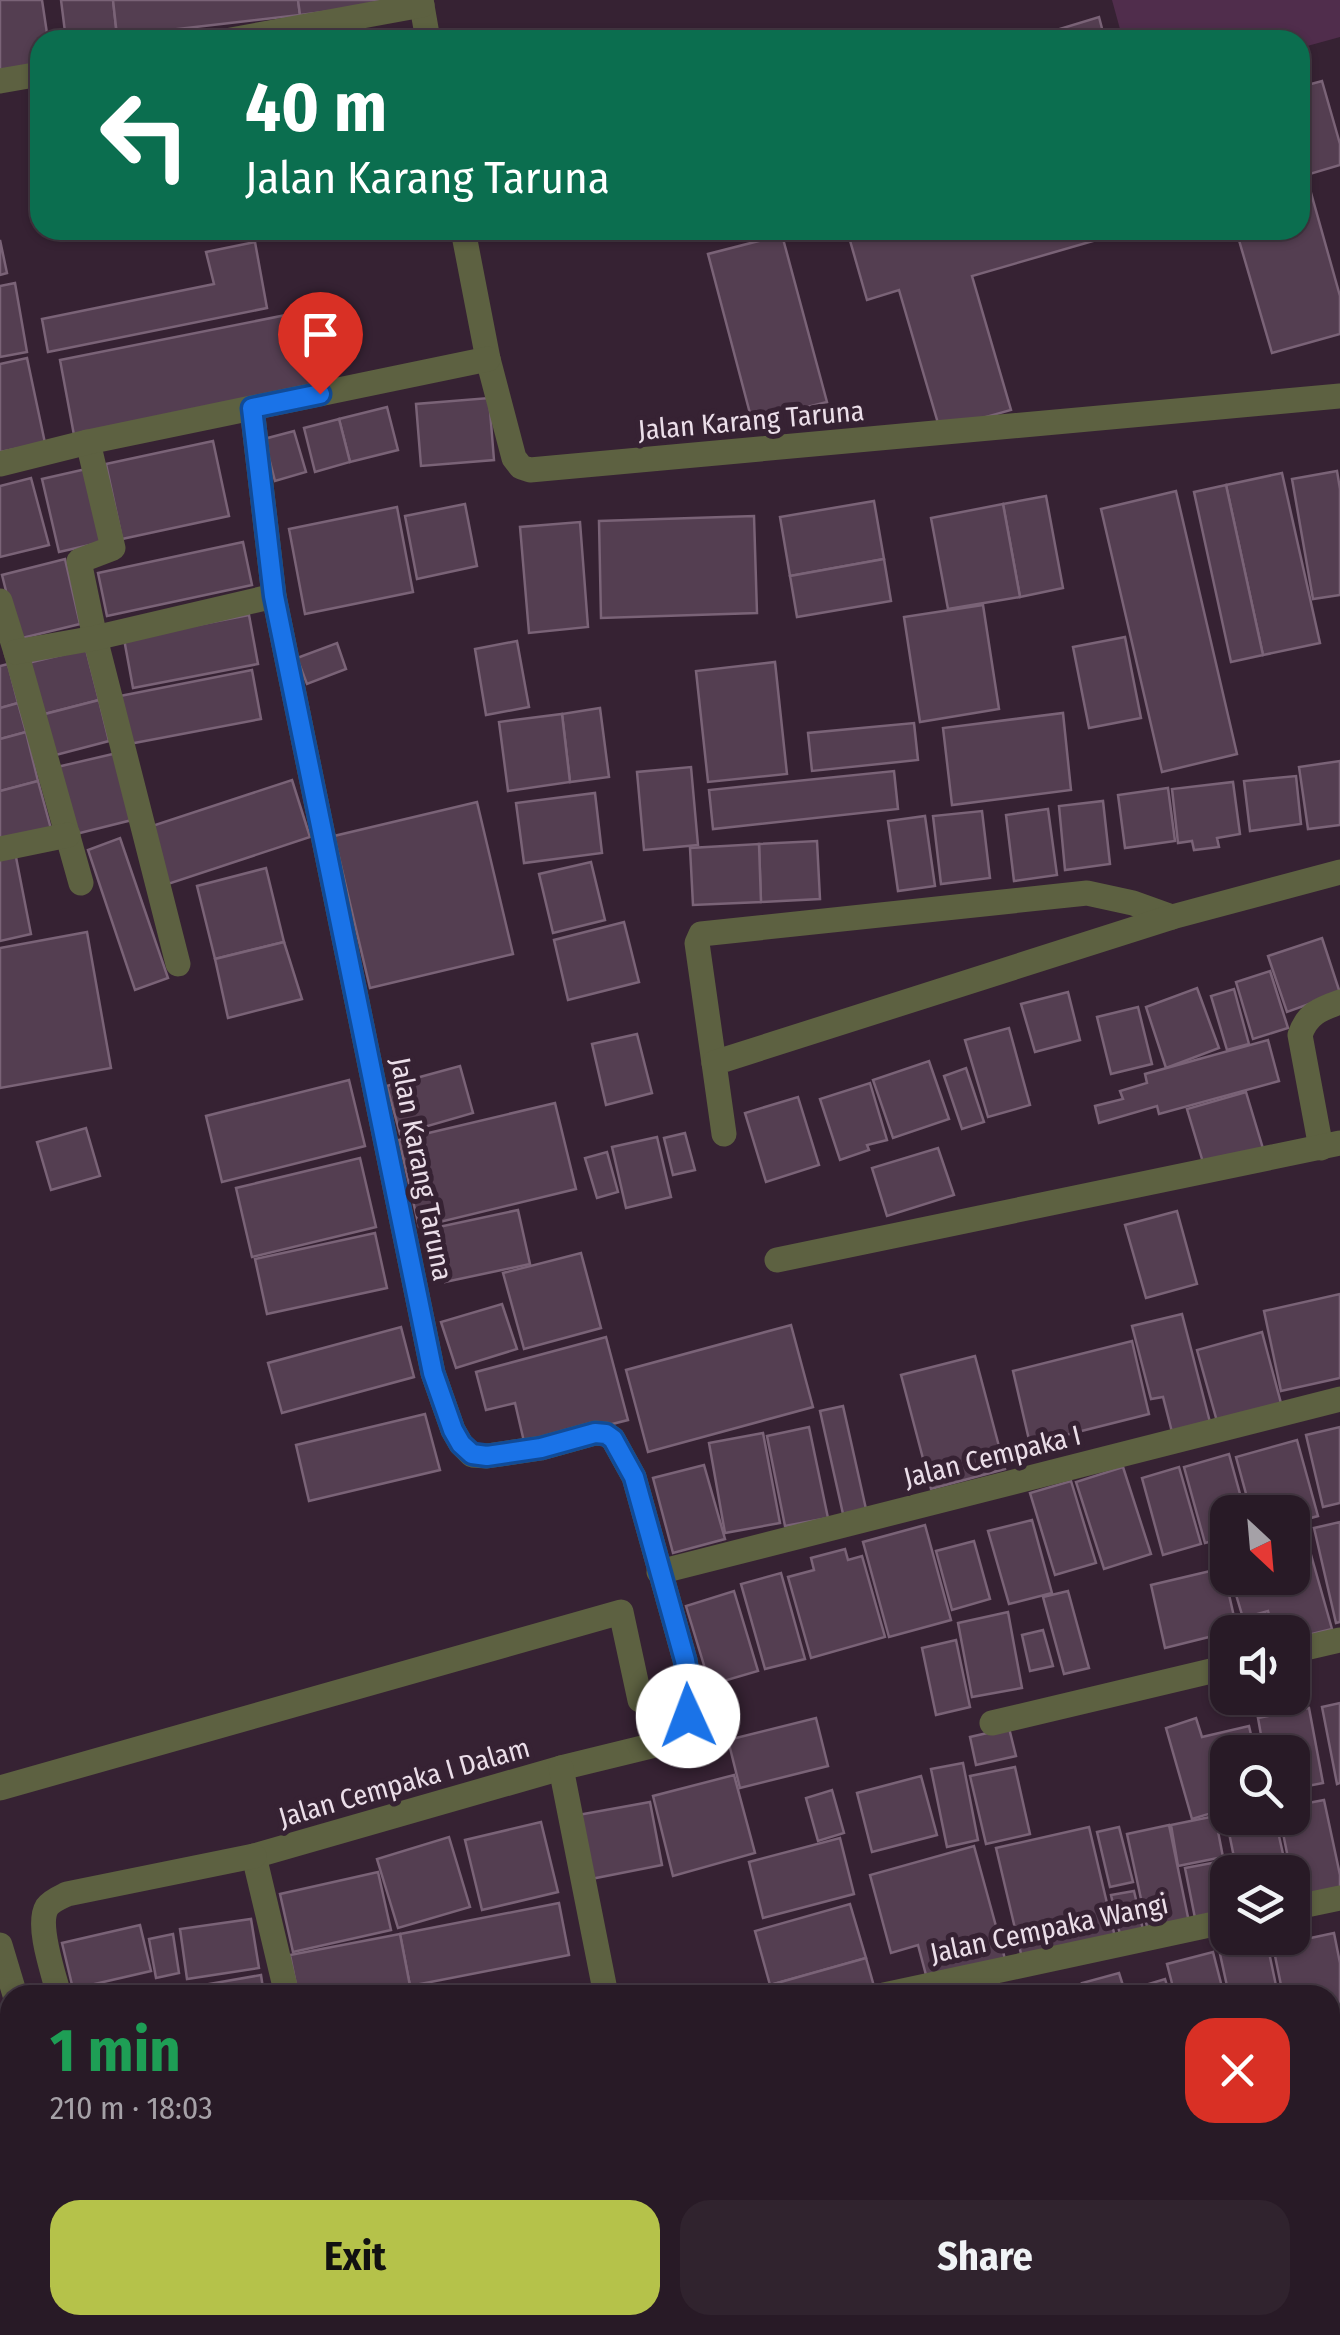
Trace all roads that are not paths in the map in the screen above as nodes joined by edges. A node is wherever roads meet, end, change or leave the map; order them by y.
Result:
1 (422, 3) edge
2 (283, 30) edge
3 (426, 30) edge
4 (30, 76) edge
5 (0, 81) edge
6 (466, 240) edge
7 (488, 359) junction
8 (1340, 396) edge
9 (252, 408) junction
10 (88, 442) junction
11 (0, 464) edge
12 (274, 596) junction
13 (0, 601) edge
14 (96, 638) junction
15 (16, 652) junction
16 (68, 835) junction
17 (0, 849) edge
18 (1340, 872) edge
19 (80, 883) dead end
20 (1172, 918) junction
21 (178, 964) dead end
22 (1340, 1002) edge
23 (714, 1063) junction
24 (724, 1134) dead end
25 (1330, 1145) edge
26 (776, 1260) dead end
27 (1340, 1399) edge
28 (659, 1572) junction
29 (1340, 1640) edge
30 (1310, 1647) edge
31 (1210, 1671) edge
32 (640, 1700) dead end
33 (992, 1723) dead end
34 (650, 1747) joint
35 (561, 1768) junction
36 (0, 1788) edge
37 (254, 1856) junction
38 (1340, 1898) edge
39 (1310, 1904) edge
40 (1210, 1925) edge
41 (2, 1960) edge
42 (11, 1985) edge
43 (56, 1985) edge
44 (286, 1985) edge
45 (604, 1985) edge
46 (930, 1985) edge

1 - 2 street
1 - 3 street
4 - 5 street
6 - 7 street, Jalan Karang Taruna
7 - 8 street, Jalan Karang Taruna
7 - 9 street
9 - 10 street
9 - 12 street, Jalan Karang Taruna
10 - 11 street
10 - 14 street
12 - 14 street
12 - 28 street, Jalan Karang Taruna
13 - 15 street
14 - 15 street
14 - 21 street
15 - 16 street
16 - 17 street
16 - 19 street
18 - 20 street
20 - 23 street
20 - 23 street
22 - 25 street
23 - 24 street
25 - 26 street
27 - 28 street, Jalan Cempaka I
28 - 34 street, Jalan Karang Taruna
29 - 30 street
31 - 33 street
32 - 36 street
34 - 35 street, Jalan Cempaka I Dalam
35 - 37 street, Jalan Cempaka I Dalam
35 - 45 street
37 - 43 street
37 - 44 street, Jalan Cempaka I Dalam
38 - 39 street
40 - 46 street, Jalan Cempaka Wangi
41 - 42 street

